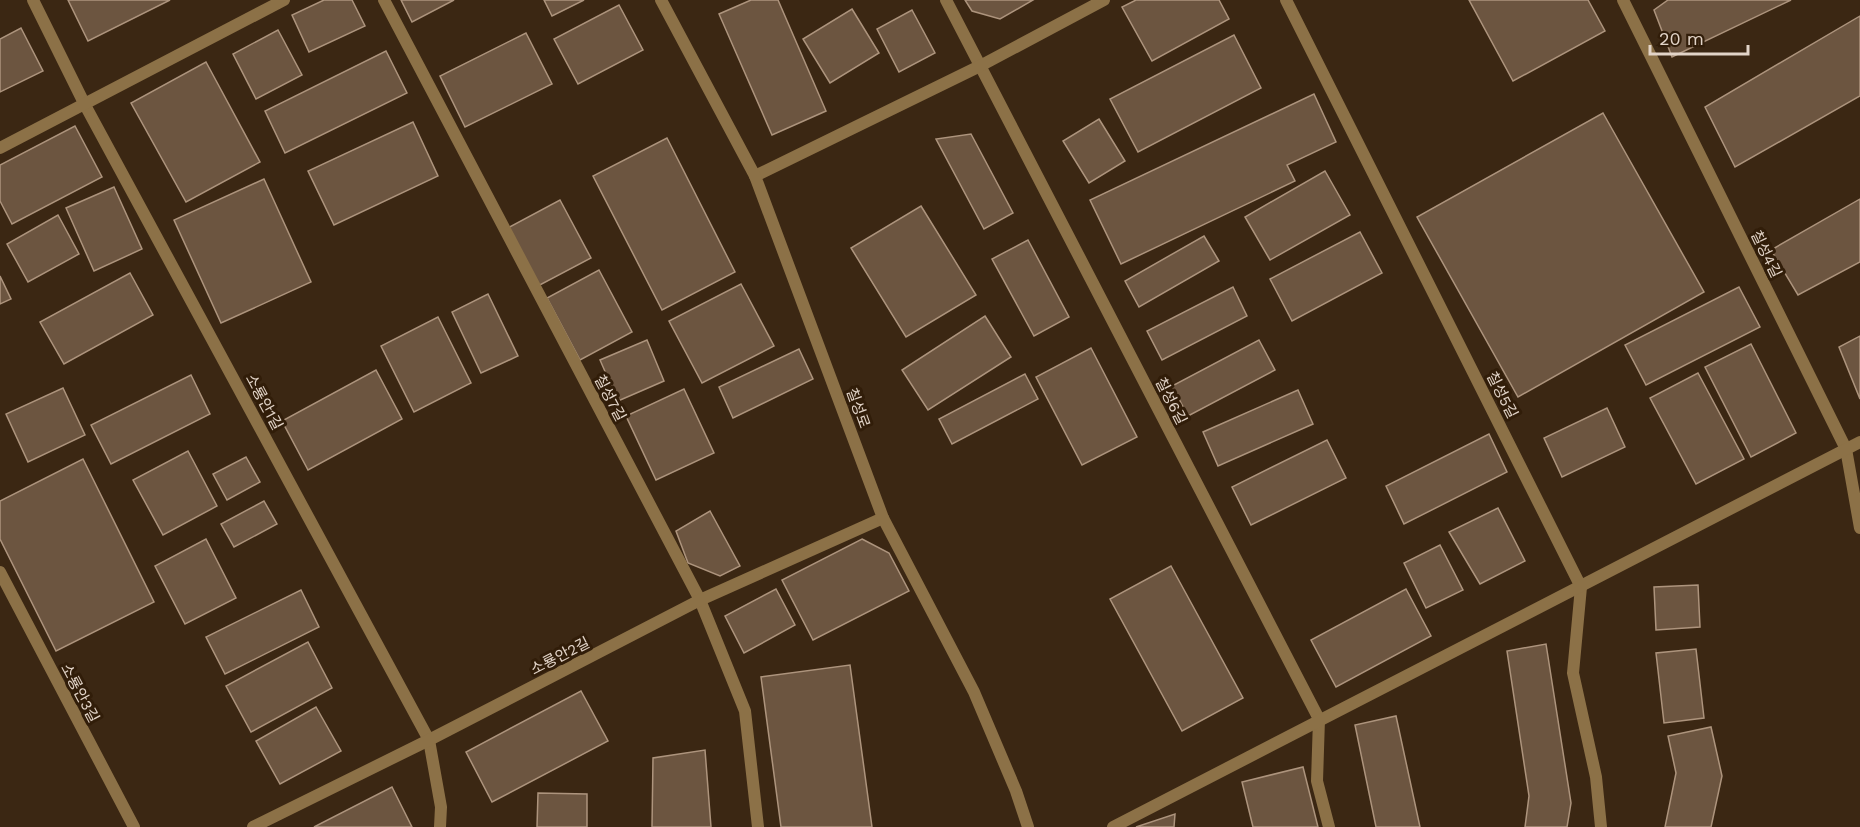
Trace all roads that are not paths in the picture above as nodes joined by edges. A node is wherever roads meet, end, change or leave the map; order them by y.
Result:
1 (33, 0) edge
2 (284, 0) edge
3 (384, 0) edge
4 (661, 0) edge
5 (946, 0) edge
6 (1104, 0) edge
7 (1286, 0) edge
8 (1623, 0) edge
9 (980, 66) junction
10 (85, 105) junction
11 (0, 148) edge
12 (756, 176) junction
13 (1860, 442) edge
14 (1846, 449) junction
15 (883, 518) junction
16 (1860, 528) edge
17 (0, 572) edge
18 (1581, 587) junction
19 (700, 600) junction
20 (1319, 719) junction
21 (429, 740) junction
22 (134, 827) edge
23 (253, 827) edge
24 (440, 827) edge
25 (758, 827) edge
26 (1028, 827) edge
27 (1113, 827) edge
28 (1329, 827) edge
29 (1601, 827) edge

1 - 10 street, 소룡안1길
2 - 10 street
3 - 19 street, 칠성7길
4 - 12 street, 칠성로
5 - 9 street, 칠성6길
6 - 9 street
7 - 18 street, 칠성5길
8 - 14 street, 칠성4길
9 - 12 street
9 - 20 street, 칠성6길
10 - 11 street
10 - 21 street, 소룡안1길
12 - 15 street, 칠성로
13 - 14 street
14 - 16 street, 칠성4길
14 - 18 street
15 - 19 street, 소룡안2길
15 - 26 street, 칠성로
17 - 22 street, 소룡안3길
18 - 20 street
18 - 29 street
19 - 21 street, 소룡안2길
19 - 25 street, 칠성7길
20 - 27 street
20 - 28 street, 칠성6길
21 - 23 street, 소룡안2길
21 - 24 street, 소룡안1길

